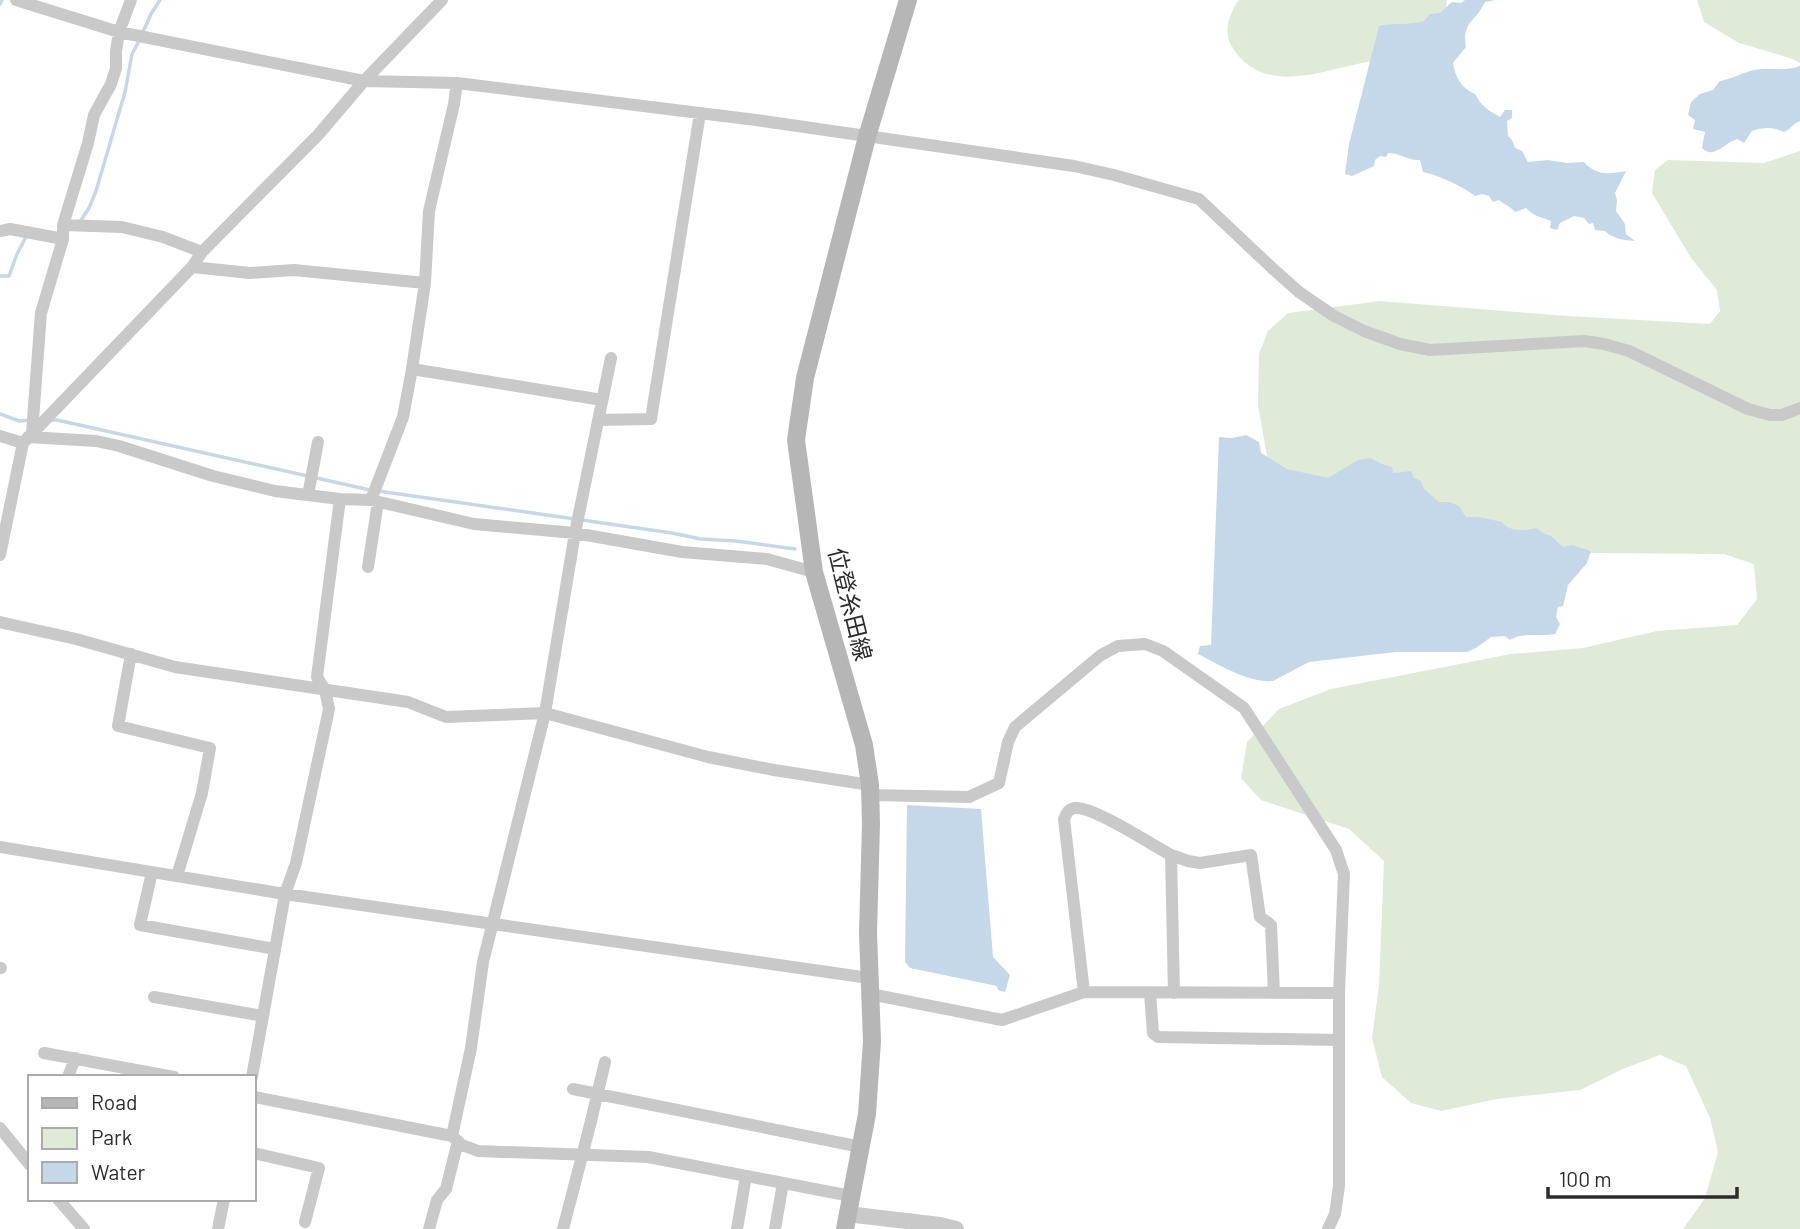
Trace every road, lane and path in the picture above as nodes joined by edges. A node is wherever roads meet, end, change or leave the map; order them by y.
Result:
1 (16, 0) edge
2 (131, 0) edge
3 (442, 0) edge
4 (908, 0) edge
5 (119, 32) junction
6 (365, 81) junction
7 (457, 83) junction
8 (700, 113) junction
9 (867, 137) junction
10 (63, 225) junction
11 (0, 231) edge
12 (63, 239) junction
13 (202, 252) junction
14 (192, 267) junction
15 (425, 283) junction
16 (611, 358) dead end
17 (412, 369) junction
18 (602, 400) junction
19 (1800, 408) edge
20 (598, 420) junction
21 (0, 436) edge
22 (28, 438) junction
23 (318, 442) dead end
24 (307, 495) junction
25 (340, 499) junction
26 (375, 501) junction
27 (575, 533) junction
28 (0, 555) edge
29 (368, 567) dead end
30 (814, 572) junction
31 (0, 622) edge
32 (131, 654) junction
33 (325, 690) junction
34 (545, 713) junction
35 (870, 790) junction
36 (0, 847) edge
37 (1171, 855) junction
38 (152, 872) junction
39 (177, 876) junction
40 (285, 894) junction
41 (492, 923) junction
42 (275, 949) junction
43 (869, 986) junction
44 (1084, 992) junction
45 (1150, 993) junction
46 (1174, 993) junction
47 (1274, 993) junction
48 (1339, 993) junction
49 (154, 998) dead end
50 (263, 1016) junction
51 (1339, 1040) junction
52 (44, 1053) dead end
53 (75, 1058) junction
54 (605, 1062) dead end
55 (69, 1075) edge
56 (164, 1075) edge
57 (253, 1075) edge
58 (572, 1089) dead end
59 (597, 1094) junction
60 (256, 1097) edge
61 (0, 1128) edge
62 (455, 1139) junction
63 (860, 1147) junction
64 (256, 1153) edge
65 (28, 1163) edge
66 (746, 1175) junction
67 (783, 1183) junction
68 (851, 1196) junction
69 (60, 1201) edge
70 (224, 1201) edge
71 (305, 1222) dead end
72 (846, 1222) edge
73 (84, 1229) edge
74 (218, 1229) edge
75 (429, 1229) edge
76 (563, 1229) edge
77 (737, 1229) edge
78 (775, 1229) edge
79 (956, 1229) edge
80 (1328, 1229) edge

1 - 5 street
2 - 5 street
3 - 6 street
4 - 9 main road, 位登糸田線
5 - 6 street
5 - 10 street
6 - 7 street
6 - 13 street
7 - 8 street
7 - 15 street
8 - 9 street
8 - 20 street
9 - 19 street
9 - 30 main road, 位登糸田線
10 - 12 street
10 - 13 street
11 - 12 street
12 - 22 street
13 - 14 street
14 - 15 street
14 - 22 street
15 - 17 street
16 - 18 street
17 - 18 street
17 - 26 street
18 - 20 street
20 - 27 street
21 - 22 street
22 - 24 street
22 - 28 street
23 - 24 street
24 - 25 street
25 - 26 street
25 - 33 street
26 - 27 street
26 - 29 street
27 - 30 street
27 - 34 street
30 - 35 main road, 位登糸田線
31 - 32 street
32 - 33 street
32 - 39 street
33 - 34 street
33 - 40 street
34 - 35 street
34 - 41 street
35 - 43 main road, 位登糸田線
35 - 48 street
36 - 38 street
37 - 44 street
37 - 46 street
37 - 47 street
38 - 39 street
38 - 42 street
39 - 40 street
40 - 41 street
40 - 42 street
41 - 43 street
41 - 62 street
42 - 50 street
43 - 44 street
43 - 63 main road, 位登糸田線
44 - 45 street
45 - 46 street
45 - 51 street
46 - 47 street
47 - 48 street
48 - 51 street
49 - 50 street
50 - 57 street
51 - 80 street
52 - 53 street
53 - 55 street
53 - 56 street
54 - 59 street
58 - 59 street
59 - 63 street
59 - 76 street, bridge
60 - 62 street
61 - 65 street
62 - 66 street
62 - 75 street
63 - 68 main road, 位登糸田線
64 - 71 street
66 - 67 street
66 - 77 street
67 - 68 street
67 - 78 street
68 - 72 main road, 位登糸田線
69 - 73 street
70 - 74 street
72 - 79 street

